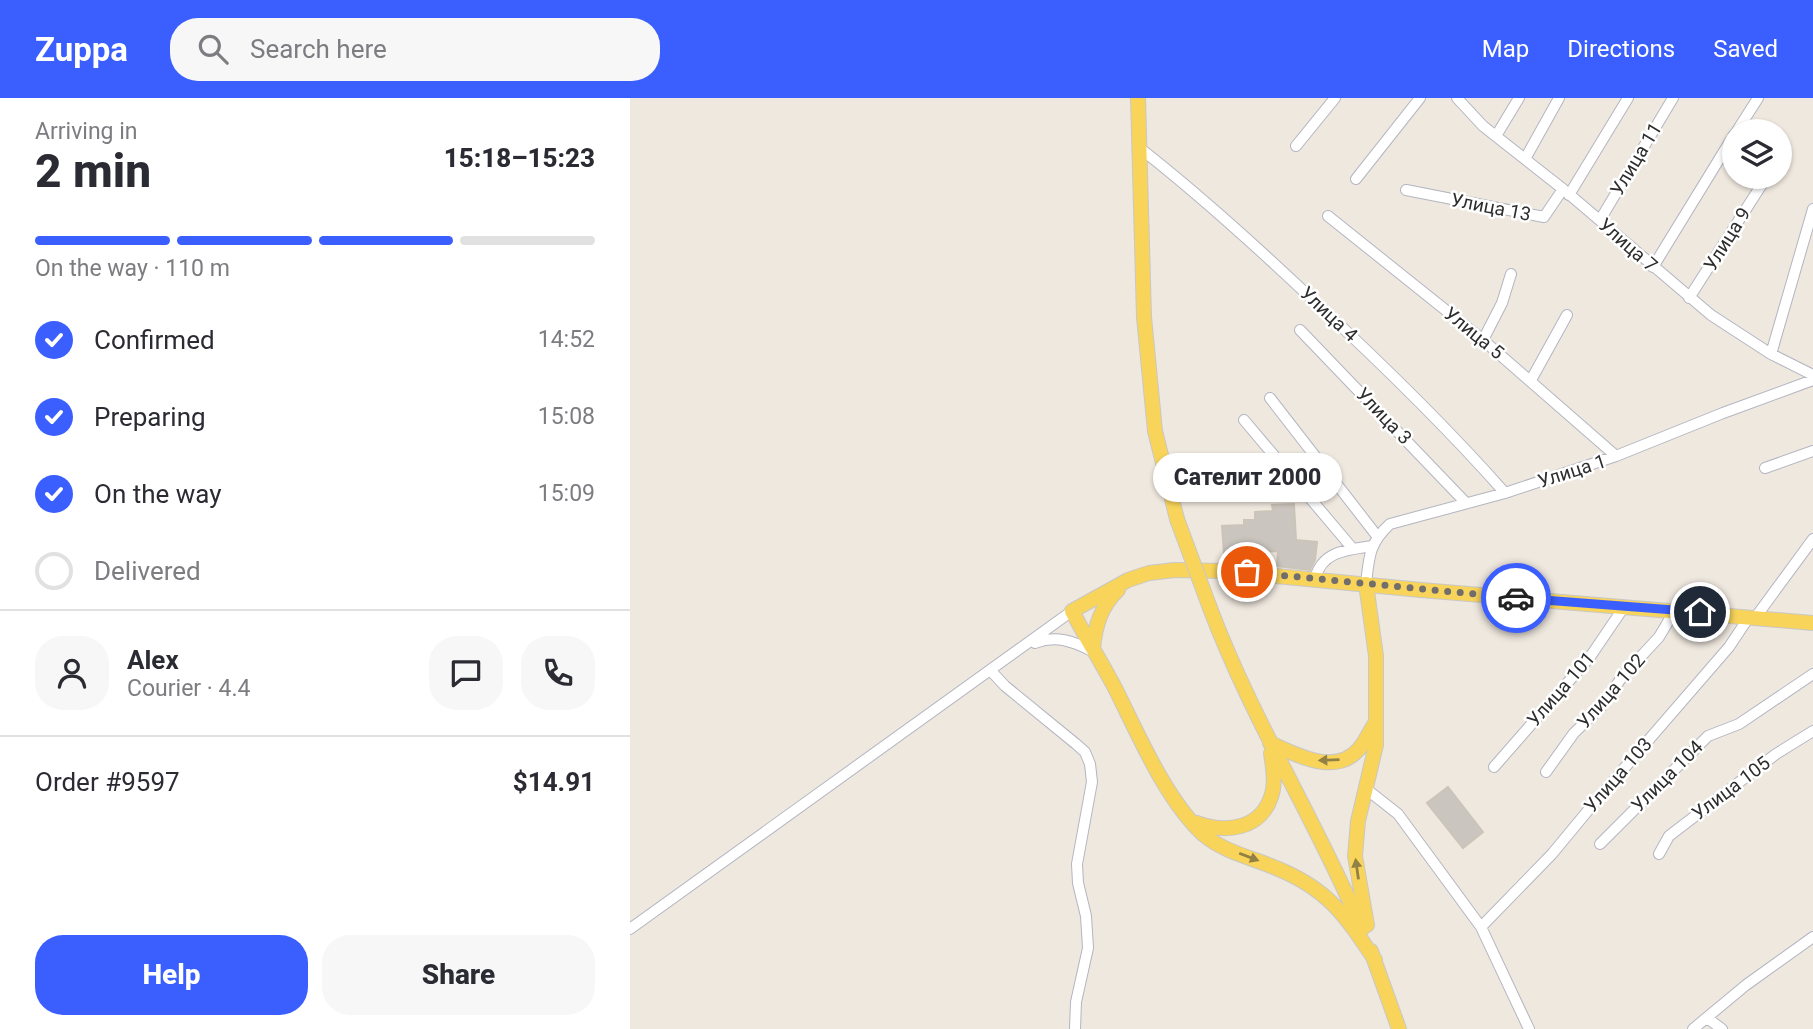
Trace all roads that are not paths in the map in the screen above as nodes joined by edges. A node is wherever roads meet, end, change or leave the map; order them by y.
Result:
1 (1138, 98) edge
2 (1145, 98) edge
3 (1335, 98) edge
4 (1420, 98) edge
5 (1457, 98) edge
6 (1519, 98) edge
7 (1559, 98) edge
8 (1628, 98) edge
9 (1673, 98) edge
10 (1758, 98) edge
11 (1744, 119) edge
12 (1496, 136) junction
13 (1296, 146) dead end
14 (1141, 149) junction
15 (1722, 154) edge
16 (1525, 159) junction
17 (1356, 179) dead end
18 (1759, 189) edge
19 (1406, 190) dead end
20 (1566, 192) junction
21 (1813, 209) edge
22 (1328, 216) dead end
23 (1600, 220) junction
24 (1653, 267) junction
25 (1511, 274) dead end
26 (1689, 298) junction
27 (1567, 315) dead end
28 (1300, 330) dead end
29 (1483, 340) junction
30 (1771, 354) junction
31 (1813, 375) edge
32 (1531, 380) junction
33 (1813, 380) edge
34 (1270, 398) dead end
35 (1244, 420) dead end
36 (1813, 451) edge
37 (1616, 456) junction
38 (1765, 468) dead end
39 (1505, 493) junction
40 (1466, 503) junction
41 (1377, 536) junction
42 (1813, 539) edge
43 (1371, 546) junction
44 (1353, 549) junction
45 (1315, 578) junction
46 (1128, 580) junction
47 (1366, 584) junction
48 (1623, 607) junction
49 (1675, 610) junction
50 (1072, 611) junction
51 (1752, 617) junction
52 (1813, 623) edge
53 (1023, 648) junction
54 (1093, 651) junction
55 (991, 671) junction
56 (1813, 674) edge
57 (1374, 725) junction
58 (1813, 731) edge
59 (1270, 743) junction
60 (1493, 767) dead end
61 (1546, 772) dead end
62 (1365, 788) junction
63 (1192, 821) junction
64 (1600, 844) dead end
65 (1659, 854) dead end
66 (1481, 927) junction
67 (630, 929) edge
68 (1813, 937) edge
69 (1375, 960) junction
70 (1707, 1018) junction
71 (1075, 1029) edge
72 (1399, 1029) edge
73 (1529, 1029) edge
74 (1693, 1029) edge
75 (1723, 1029) edge

1 - 14 main road
2 - 14 main road
3 - 13 street
4 - 17 street
5 - 12 street, Улица 7
6 - 12 street
7 - 16 street
8 - 20 street
9 - 23 street, Улица 11
10 - 11 street
12 - 16 street, Улица 7
14 - 39 street, Улица 4
14 - 59 main road, bridge
15 - 24 street
16 - 20 street, Улица 7
18 - 26 street, Улица 9
19 - 20 street, Улица 13
20 - 23 street, Улица 7
21 - 30 street
22 - 29 street, Улица 5
23 - 24 street, Улица 7
24 - 26 street, Улица 7
25 - 29 street
26 - 30 street, Улица 7
27 - 32 street
28 - 40 street, Улица 3
29 - 32 street, Улица 5
30 - 31 street, Улица 7
32 - 37 street, Улица 5
33 - 37 street, Улица 1
34 - 41 street
35 - 44 street
36 - 38 street
37 - 39 street, Улица 1
39 - 40 street, Улица 1
40 - 41 street, Улица 1
41 - 43 street, Улица 1
42 - 51 street, Улица 103
43 - 44 street
43 - 47 street, Улица 1
44 - 45 street
45 - 46 main road
45 - 47 main road
46 - 50 main road
46 - 54 main road
47 - 48 main road
47 - 57 main road
48 - 49 main road
48 - 60 street, Улица 101
49 - 51 main road
49 - 61 street, Улица 102
50 - 53 street
50 - 54 main road
51 - 52 main road
51 - 66 street, Улица 103
53 - 54 street
53 - 55 street
54 - 63 main road
55 - 67 street
55 - 71 street
56 - 64 street, Улица 104
57 -> 59 main road
57 - 62 main road
58 - 65 street, Улица 105
59 - 63 main road
59 - 69 main road
62 - 66 street
69 -> 62 main road
63 -> 69 main road
66 - 73 street
68 - 70 street
69 - 72 main road
70 - 74 street
70 - 75 street

